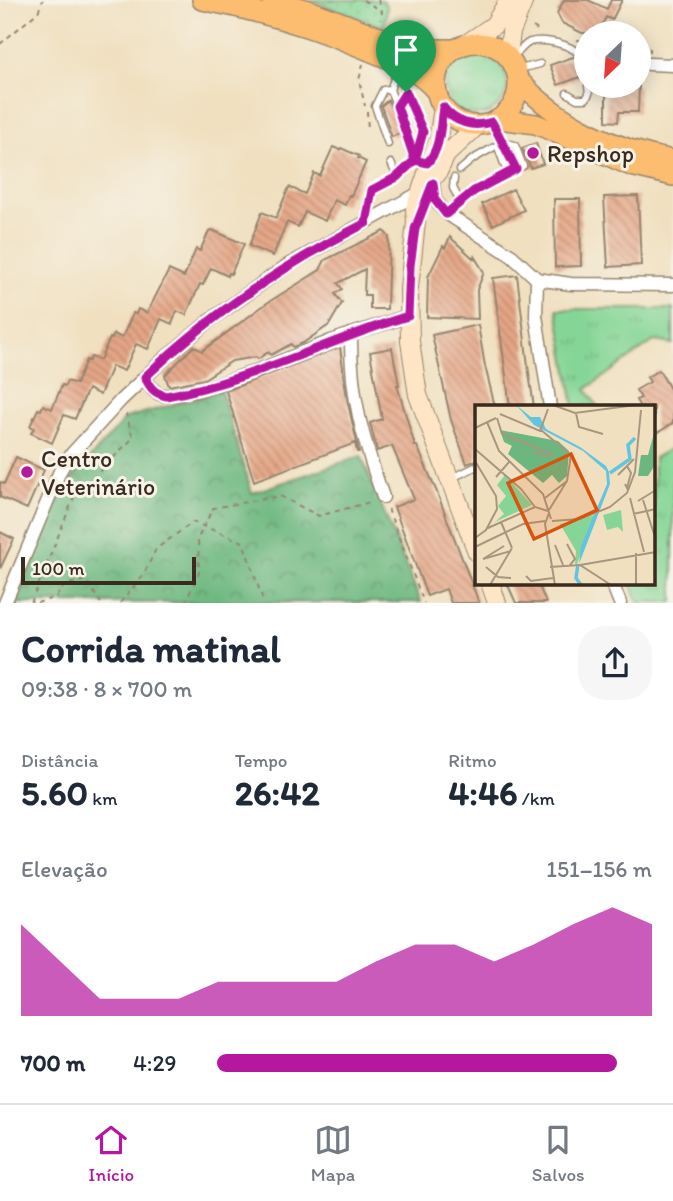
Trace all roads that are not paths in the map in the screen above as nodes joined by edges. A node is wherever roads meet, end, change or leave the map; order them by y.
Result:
1 (202, 0) edge
2 (272, 0) edge
3 (509, 0) edge
4 (524, 0) edge
5 (460, 46) junction
6 (574, 50) edge
7 (540, 64) dead end
8 (651, 64) edge
9 (673, 65) edge
10 (514, 66) junction
11 (426, 88) junction
12 (391, 92) junction
13 (406, 92) junction
14 (568, 93) dead end
15 (574, 96) edge
16 (410, 102) junction
17 (397, 106) junction
18 (415, 112) junction
19 (401, 116) junction
20 (490, 122) junction
21 (405, 126) junction
22 (503, 142) junction
23 (388, 144) dead end
24 (424, 158) junction
25 (673, 160) edge
26 (391, 163) dead end
27 (460, 170) dead end
28 (508, 172) junction
29 (673, 176) edge
30 (397, 177) junction
31 (454, 178) dead end
32 (427, 188) junction
33 (460, 201) junction
34 (446, 214) junction
35 (366, 223) junction
36 (537, 279) junction
37 (673, 285) edge
38 (408, 316) junction
39 (351, 334) junction
40 (145, 377) junction
41 (550, 405) edge
42 (475, 467) edge
43 (448, 480) junction
44 (383, 497) road end
45 (475, 547) edge
46 (491, 585) edge
47 (613, 585) edge
48 (5, 603) edge
49 (497, 603) edge
50 (620, 603) edge

1 - 11 main road
2 - 5 main road
3 - 5 main road
4 - 10 main road
5 - 10 main road
5 - 11 main road
6 - 10 lane
7 - 10 lane
8 - 9 street
10 - 20 main road
10 - 25 main road
11 - 12 lane
11 - 13 lane
11 - 20 main road
11 - 24 main road
12 - 17 lane
12 - 23 lane
13 - 16 lane
13 - 17 lane
14 - 15 lane
16 - 18 lane
16 - 19 lane
17 - 19 lane
18 - 21 lane
18 - 24 lane
19 - 21 lane
20 - 22 lane
20 - 29 main road
20 - 32 main road
21 - 24 lane
22 - 27 lane
22 - 28 lane
22 - 28 lane
24 - 30 lane
24 - 32 main road
26 - 30 lane
28 - 33 lane
30 - 35 lane
31 - 33 lane
32 - 34 street
32 - 35 street
32 - 38 main road
33 - 34 lane
34 - 36 street
35 - 40 street
36 - 37 street
36 - 41 street
38 - 39 street
38 - 43 main road
39 - 40 street
39 - 44 street
40 - 48 street
42 - 43 lane
43 - 45 main road
46 - 49 main road
47 - 50 street

